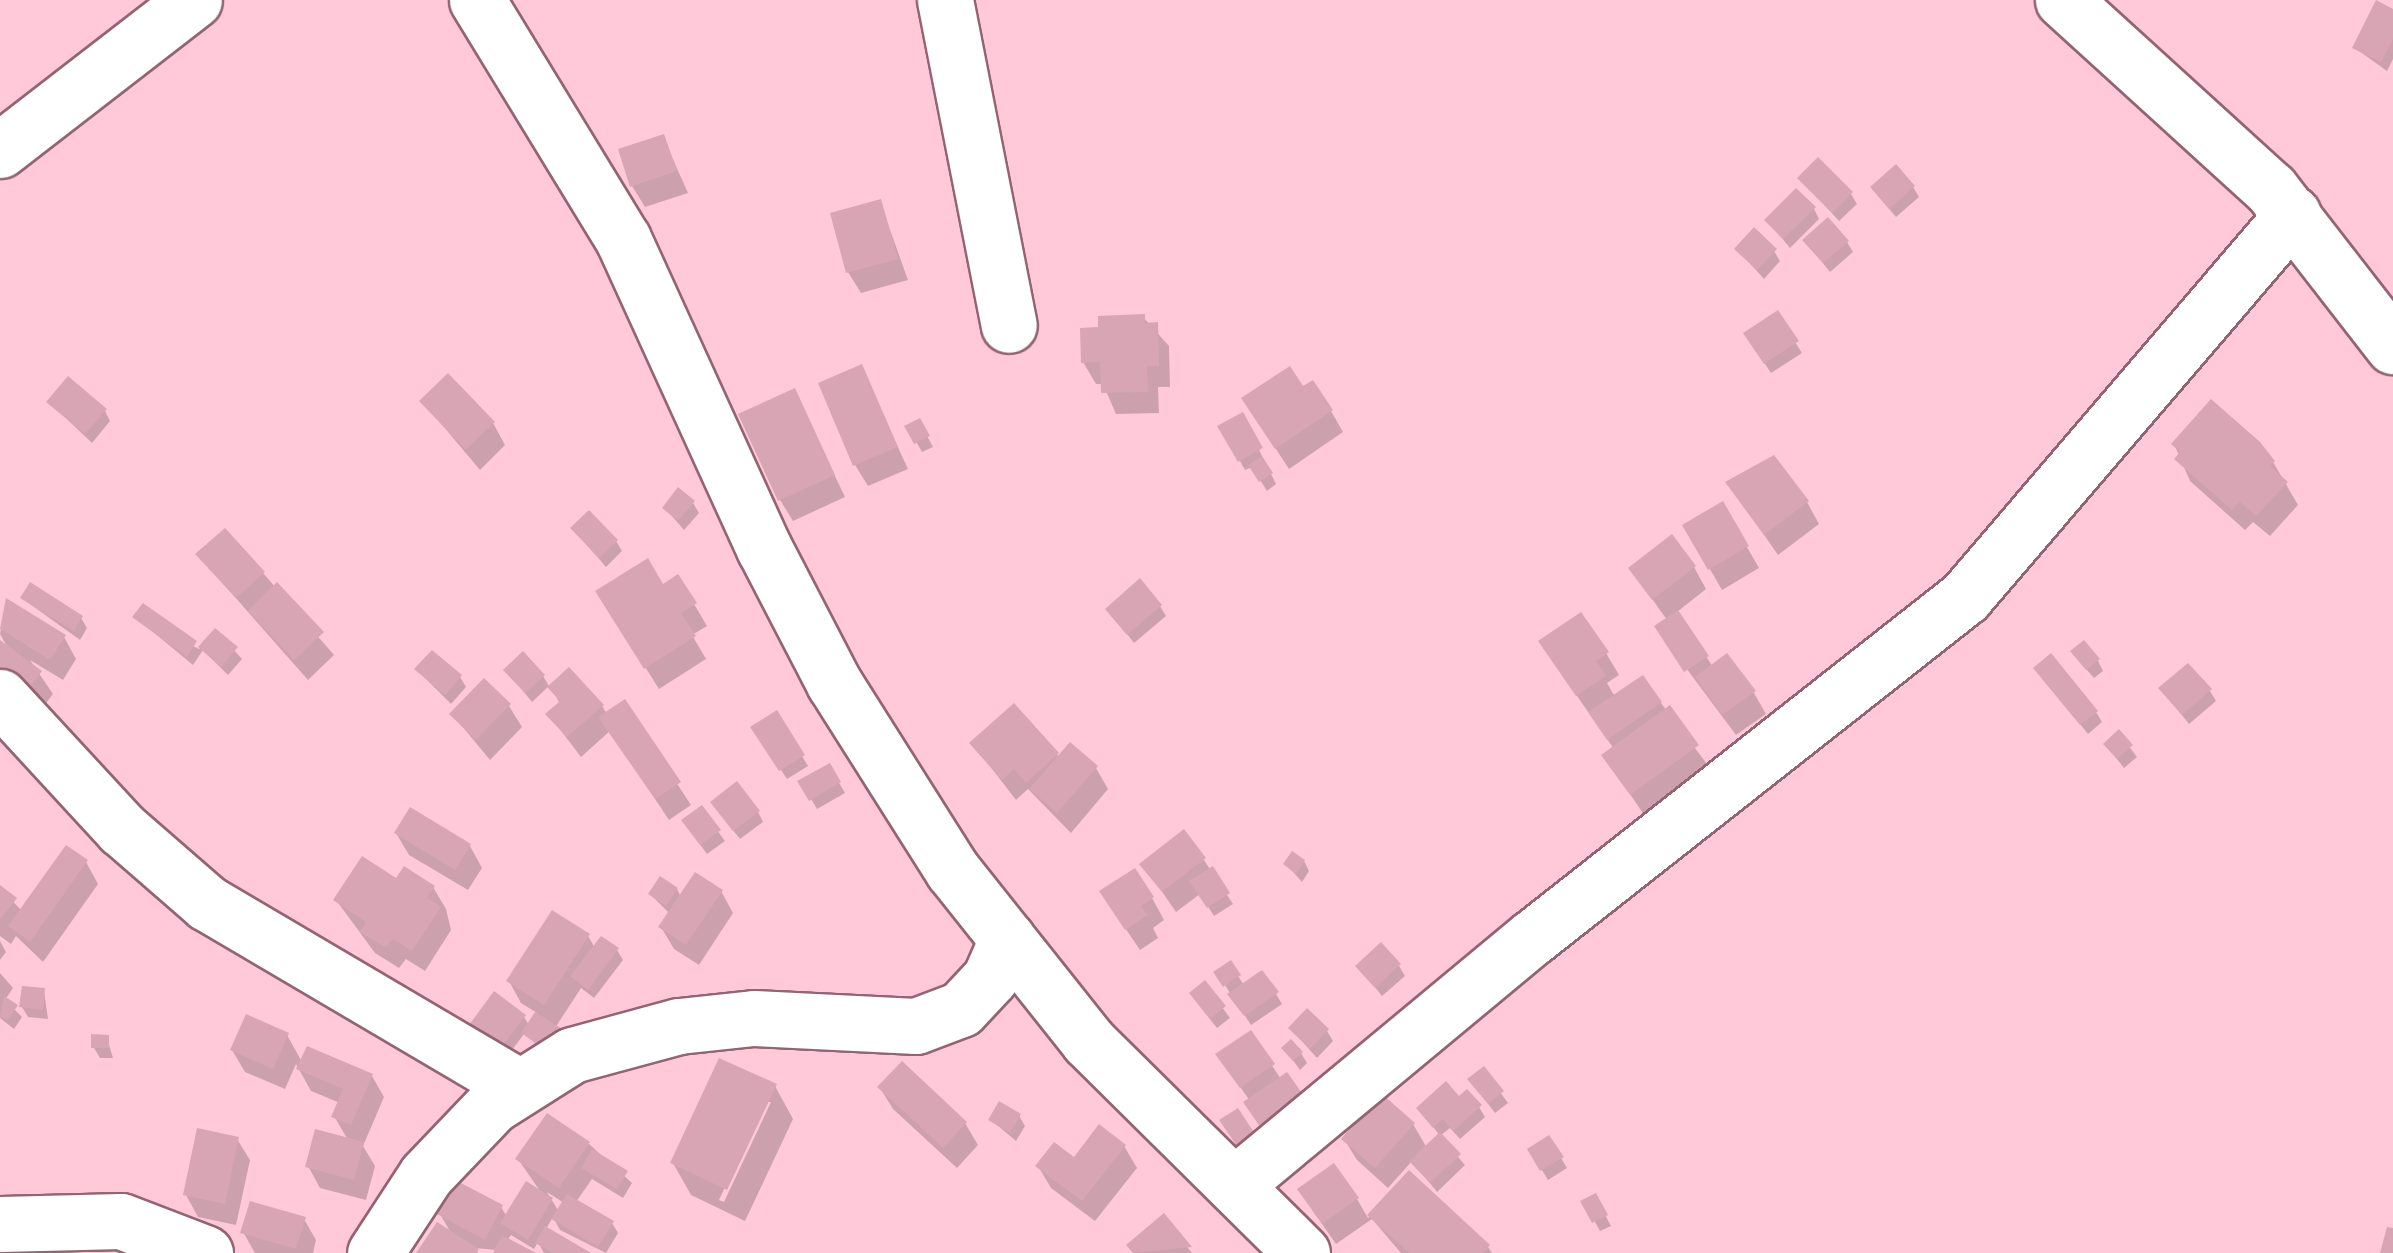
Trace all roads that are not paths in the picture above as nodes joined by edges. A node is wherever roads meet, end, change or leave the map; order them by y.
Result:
1 (194, 0) edge
2 (477, 0) edge
3 (945, 0) edge
4 (2063, 0) edge
5 (0, 150) edge
6 (2293, 214) junction
7 (1009, 326) dead end
8 (2393, 346) edge
9 (0, 696) edge
10 (1007, 939) junction
11 (518, 1086) junction
12 (1234, 1185) junction
13 (0, 1224) edge
14 (205, 1253) edge
15 (374, 1253) edge
16 (1302, 1253) edge

1 - 5 street
2 - 10 street
3 - 7 street
4 - 6 street
6 - 8 street
6 - 12 street
9 - 11 street
10 - 11 street
10 - 12 street
11 - 15 street
12 - 16 street
13 - 14 street

